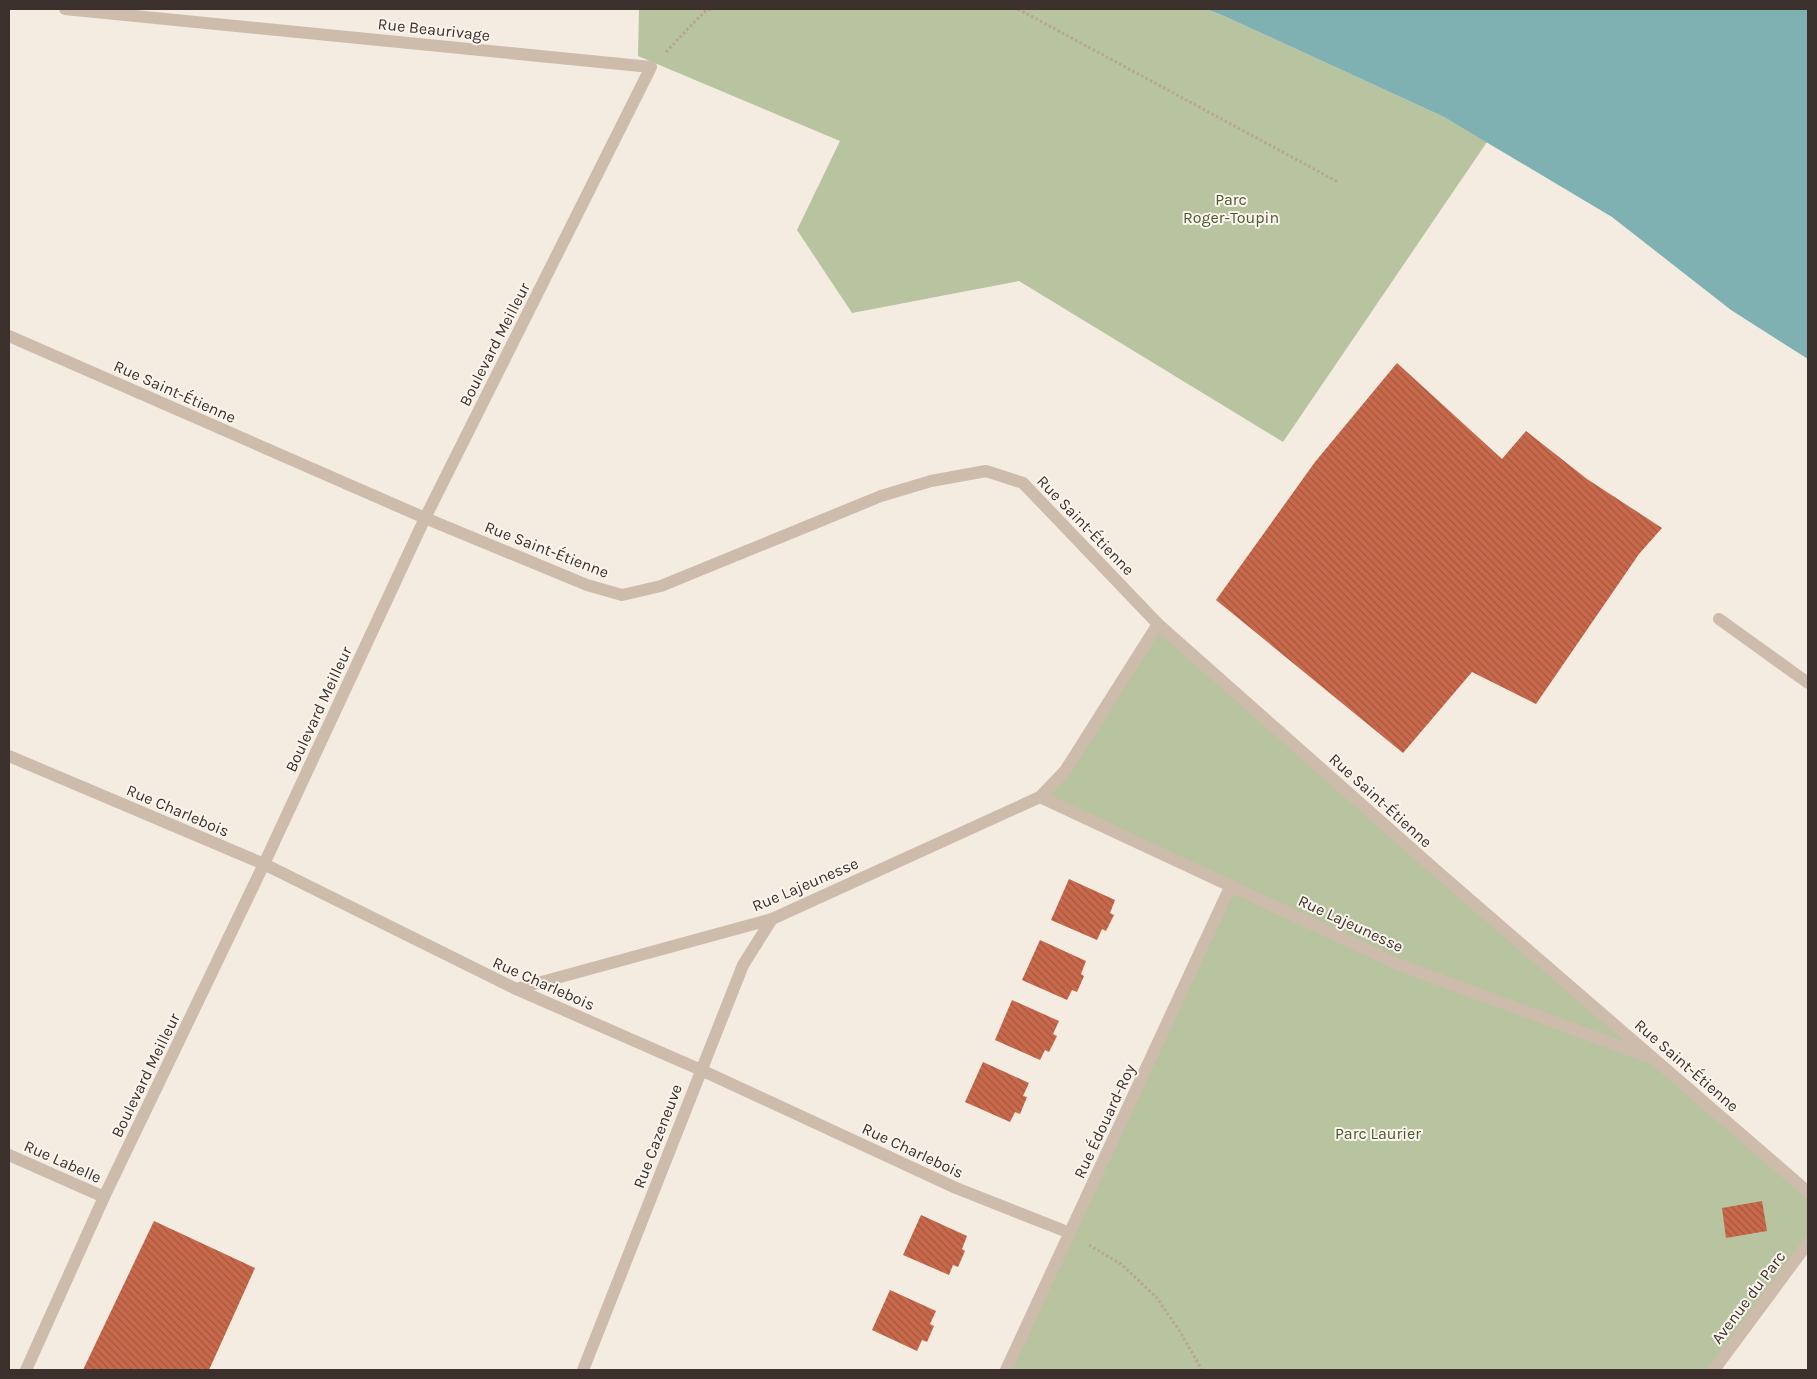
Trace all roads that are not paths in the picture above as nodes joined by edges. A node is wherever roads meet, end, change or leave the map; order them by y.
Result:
1 (65, 9) edge
2 (651, 67) joint
3 (9, 336) edge
4 (425, 518) junction
5 (1719, 619) dead end
6 (1158, 624) junction
7 (1808, 683) edge
8 (9, 756) edge
9 (1040, 797) junction
10 (264, 864) junction
11 (1232, 885) junction
12 (772, 919) junction
13 (516, 989) junction
14 (1656, 1060) junction
15 (701, 1070) junction
16 (9, 1154) edge
17 (1808, 1192) edge
18 (104, 1197) junction
19 (1070, 1233) junction
20 (1808, 1243) edge
21 (26, 1370) edge
22 (583, 1370) edge
23 (1006, 1370) edge
24 (1714, 1370) edge

1 - 2 street, Rue Beaurivage
2 - 4 street, Boulevard Meilleur
3 - 4 street, Rue Saint-Étienne
4 - 6 street, Rue Saint-Étienne
4 - 10 street, Boulevard Meilleur
5 - 7 street
6 - 9 street, Rue Lajeunesse
6 - 14 street, Rue Saint-Étienne
8 - 10 street, Rue Charlebois
9 - 11 street, Rue Lajeunesse
9 - 12 street, Rue Lajeunesse
10 - 13 street, Rue Charlebois
10 - 18 street, Boulevard Meilleur
11 - 14 street, Rue Lajeunesse
11 - 19 street, Rue Édouard-Roy
12 - 13 street, Rue Lajeunesse
12 - 15 street, Rue Cazeneuve
13 - 15 street, Rue Charlebois
14 - 17 street, Rue Saint-Étienne
15 - 19 street, Rue Charlebois
15 - 22 street, Rue Cazeneuve
16 - 18 street, Rue Labelle
18 - 21 street, Boulevard Meilleur
19 - 23 street, Rue Édouard-Roy
20 - 24 street, Avenue du Parc

